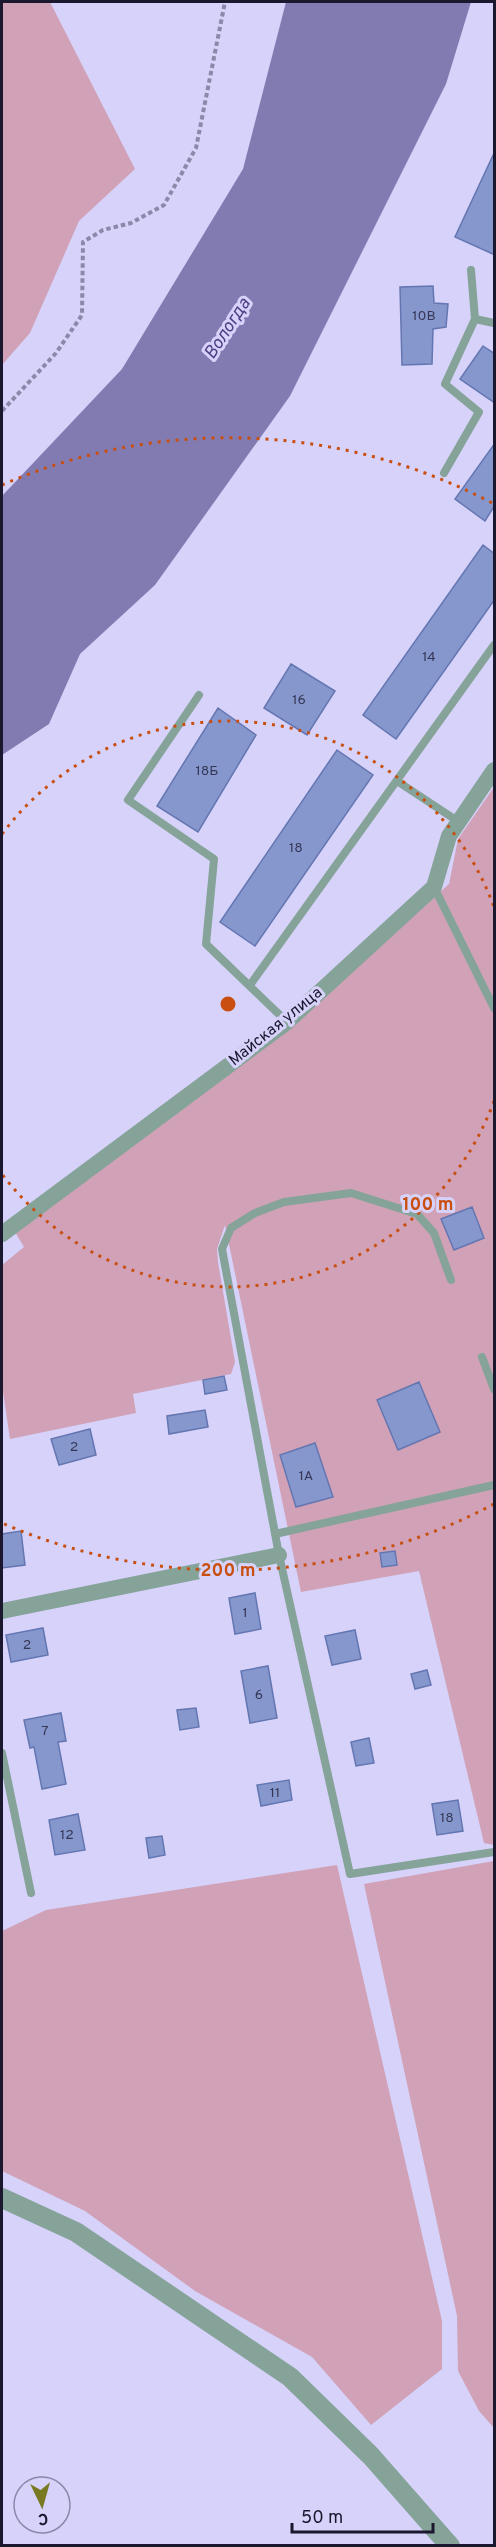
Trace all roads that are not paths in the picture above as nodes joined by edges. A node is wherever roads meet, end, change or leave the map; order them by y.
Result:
1 (471, 270) dead end
2 (475, 319) junction
3 (495, 323) edge
4 (444, 473) dead end
5 (495, 645) edge
6 (199, 695) dead end
7 (495, 770) edge
8 (397, 781) junction
9 (459, 822) junction
10 (434, 887) junction
11 (250, 986) junction
12 (495, 1008) edge
13 (287, 1022) junction
14 (2, 1234) edge
15 (451, 1280) dead end
16 (482, 1357) dead end
17 (495, 1389) edge
18 (495, 1485) edge
19 (275, 1534) junction
20 (279, 1555) junction
21 (2, 1611) edge
22 (2, 1753) edge
23 (495, 1852) edge
24 (30, 1893) dead end
25 (2, 2198) edge
26 (450, 2546) edge

1 - 2 lane
2 - 3 lane
2 - 4 lane
5 - 8 lane
6 - 11 lane
7 - 9 street
8 - 9 lane
8 - 11 lane
9 - 10 street
10 - 12 lane
10 - 13 street, Майская улица
11 - 13 lane
13 - 14 street, Майская улица
15 - 19 lane
16 - 17 lane
18 - 19 lane
19 - 20 lane
20 - 21 street
20 - 23 lane
22 - 24 lane
25 - 26 street

